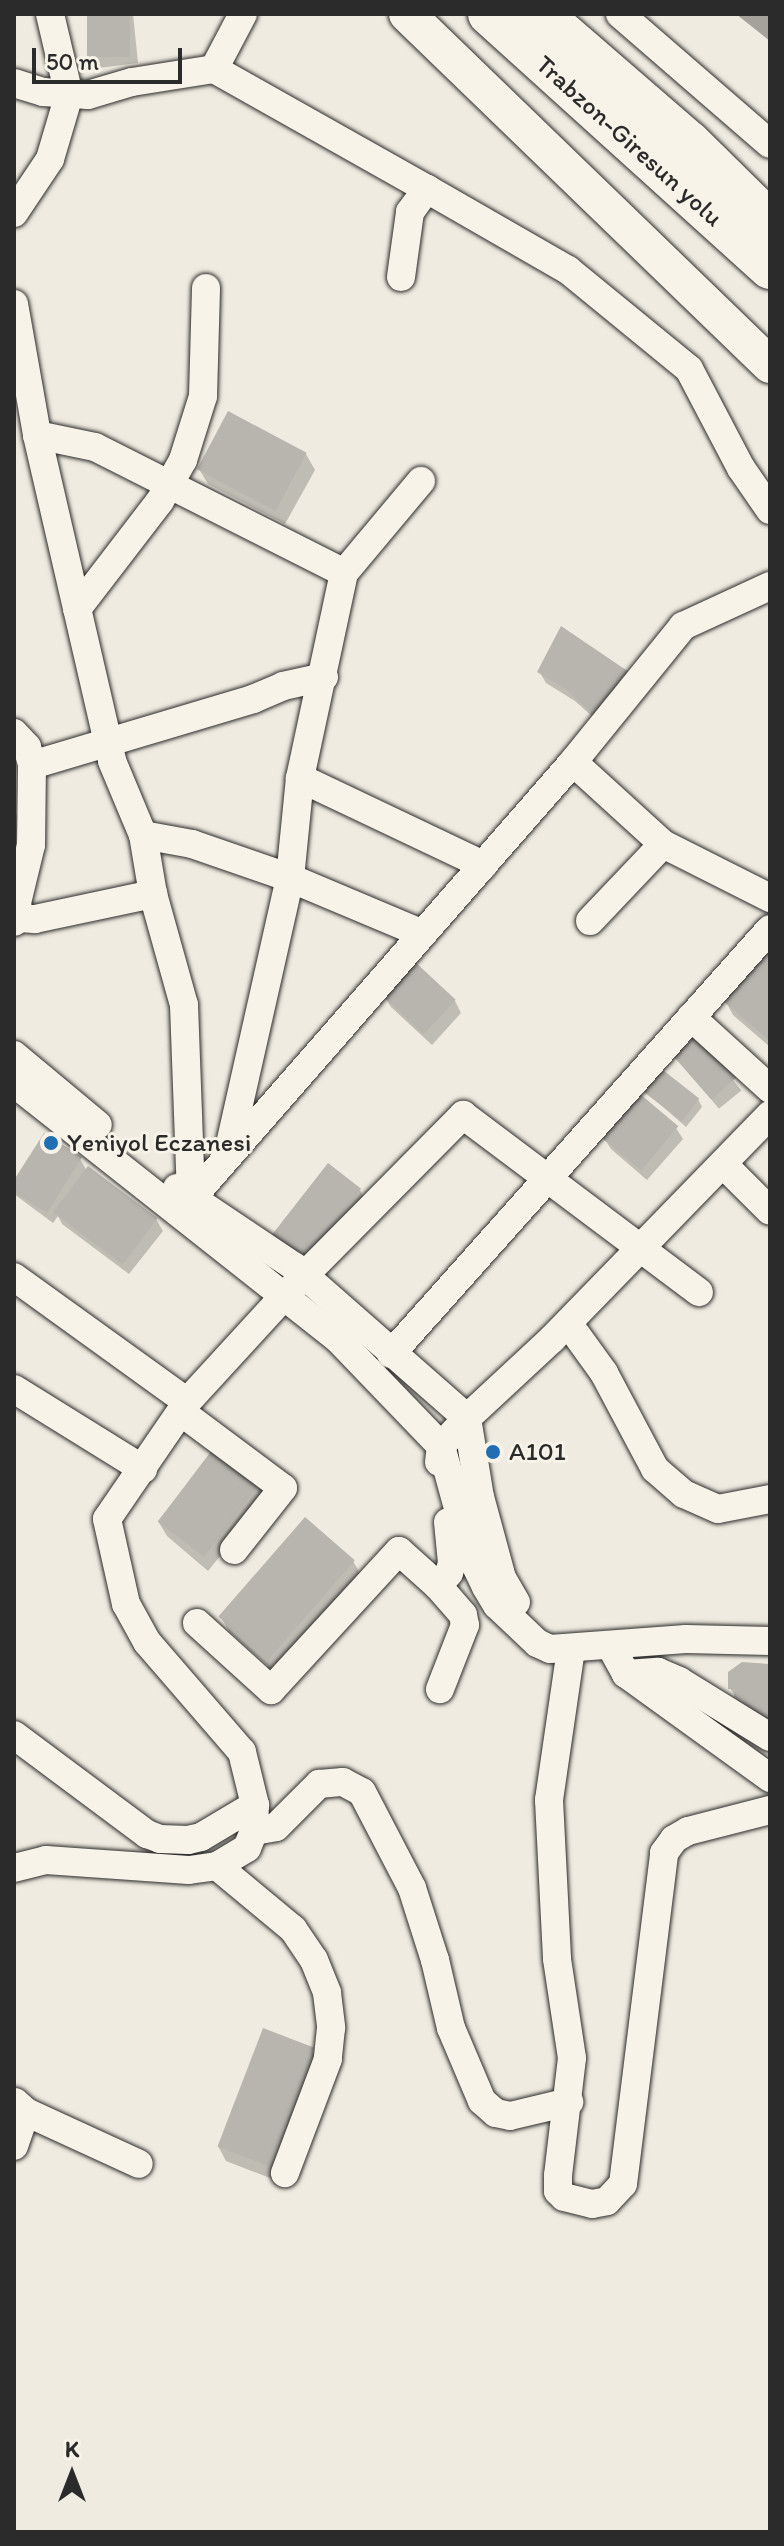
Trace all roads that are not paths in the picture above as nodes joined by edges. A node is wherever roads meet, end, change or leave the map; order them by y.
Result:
1 (50, 14) edge
2 (243, 14) edge
3 (407, 14) edge
4 (489, 14) edge
5 (541, 14) edge
6 (620, 14) edge
7 (214, 69) junction
8 (14, 83) edge
9 (69, 95) junction
10 (770, 144) edge
11 (673, 154) junction
12 (427, 189) junction
13 (770, 204) edge
14 (16, 206) edge
15 (770, 222) edge
16 (770, 268) edge
17 (401, 277) dead end
18 (770, 284) edge
19 (206, 288) dead end
20 (14, 304) edge
21 (770, 365) edge
22 (37, 435) junction
23 (421, 481) dead end
24 (169, 482) junction
25 (770, 510) edge
26 (344, 573) junction
27 (770, 586) edge
28 (77, 609) junction
29 (324, 677) junction
30 (14, 733) edge
31 (108, 741) junction
32 (573, 762) junction
33 (32, 765) junction
34 (300, 778) junction
35 (143, 835) junction
36 (663, 844) junction
37 (483, 865) junction
38 (290, 878) junction
39 (153, 894) junction
40 (770, 898) edge
41 (16, 920) edge
42 (590, 921) dead end
43 (770, 929) edge
44 (423, 934) junction
45 (691, 1017) junction
46 (14, 1055) edge
47 (23, 1087) edge
48 (770, 1089) edge
49 (770, 1115) edge
50 (227, 1158) junction
51 (723, 1164) junction
52 (547, 1179) junction
53 (191, 1199) junction
54 (770, 1211) edge
55 (639, 1250) junction
56 (304, 1275) junction
57 (14, 1277) edge
58 (699, 1292) dead end
59 (284, 1296) junction
60 (568, 1323) junction
61 (391, 1354) junction
62 (14, 1389) edge
63 (184, 1407) junction
64 (467, 1418) junction
65 (441, 1446) junction
66 (143, 1469) junction
67 (770, 1499) edge
68 (234, 1550) dead end
69 (438, 1586) junction
70 (197, 1623) dead end
71 (770, 1641) edge
72 (610, 1645) junction
73 (569, 1648) junction
74 (626, 1674) junction
75 (440, 1689) dead end
76 (14, 1735) edge
77 (770, 1737) edge
78 (770, 1778) edge
79 (770, 1810) edge
80 (254, 1818) junction
81 (217, 1866) junction
82 (14, 1868) edge
83 (569, 2102) junction
84 (20, 2107) edge
85 (14, 2146) edge
86 (139, 2164) dead end
87 (285, 2173) dead end

1 - 9 street
2 - 7 street
3 - 21 main road
4 - 11 highway, Trabzon-Giresun yolu
5 - 11 highway, Trabzon-Giresun yolu
6 - 10 street
7 - 9 street
7 - 12 street
8 - 9 street
9 - 14 street
11 - 13 highway
11 - 15 highway, Trabzon-Giresun yolu
11 - 16 highway, Trabzon-Giresun yolu
11 - 18 highway
12 - 17 street
12 - 25 street
19 - 24 street
20 - 22 street
22 - 24 street
22 - 28 street
23 - 26 street
24 - 26 street
24 - 28 street
26 - 29 street
27 - 32 street
28 - 31 street
29 - 31 street
29 - 34 street
30 - 33 street
31 - 33 street
31 - 35 street
32 - 36 street
32 - 37 street
33 - 41 street
34 - 37 street
34 - 38 street
35 - 38 street
35 - 39 street
36 - 40 street
36 - 42 street
37 - 44 street
38 - 44 street
38 - 50 street
39 - 41 street
39 - 53 street
43 - 45 street
44 - 50 street
45 - 48 street
45 - 52 street
46 - 47 street
47 - 53 street
47 - 59 street
49 - 51 street
50 - 53 street
51 - 54 street
51 - 55 street
52 - 55 street
52 - 56 street
52 - 61 street
53 - 56 street
55 - 58 street
55 - 60 street
56 - 59 street
56 - 61 street
57 - 63 street
59 - 63 street
59 - 65 street
60 - 64 street
60 - 67 street
61 - 64 street
62 - 66 street
63 - 66 street
63 - 68 street
64 - 65 street
64 - 73 street
65 - 69 street
65 - 73 street
66 - 80 street
69 - 70 street
69 - 75 street
71 - 72 street
72 - 73 street
72 - 74 street
73 - 83 street
74 - 77 street
74 - 78 street
76 - 80 street
79 - 83 street
80 - 81 street
80 - 83 street
81 - 82 street
81 - 87 street
84 - 85 street
84 - 86 street

